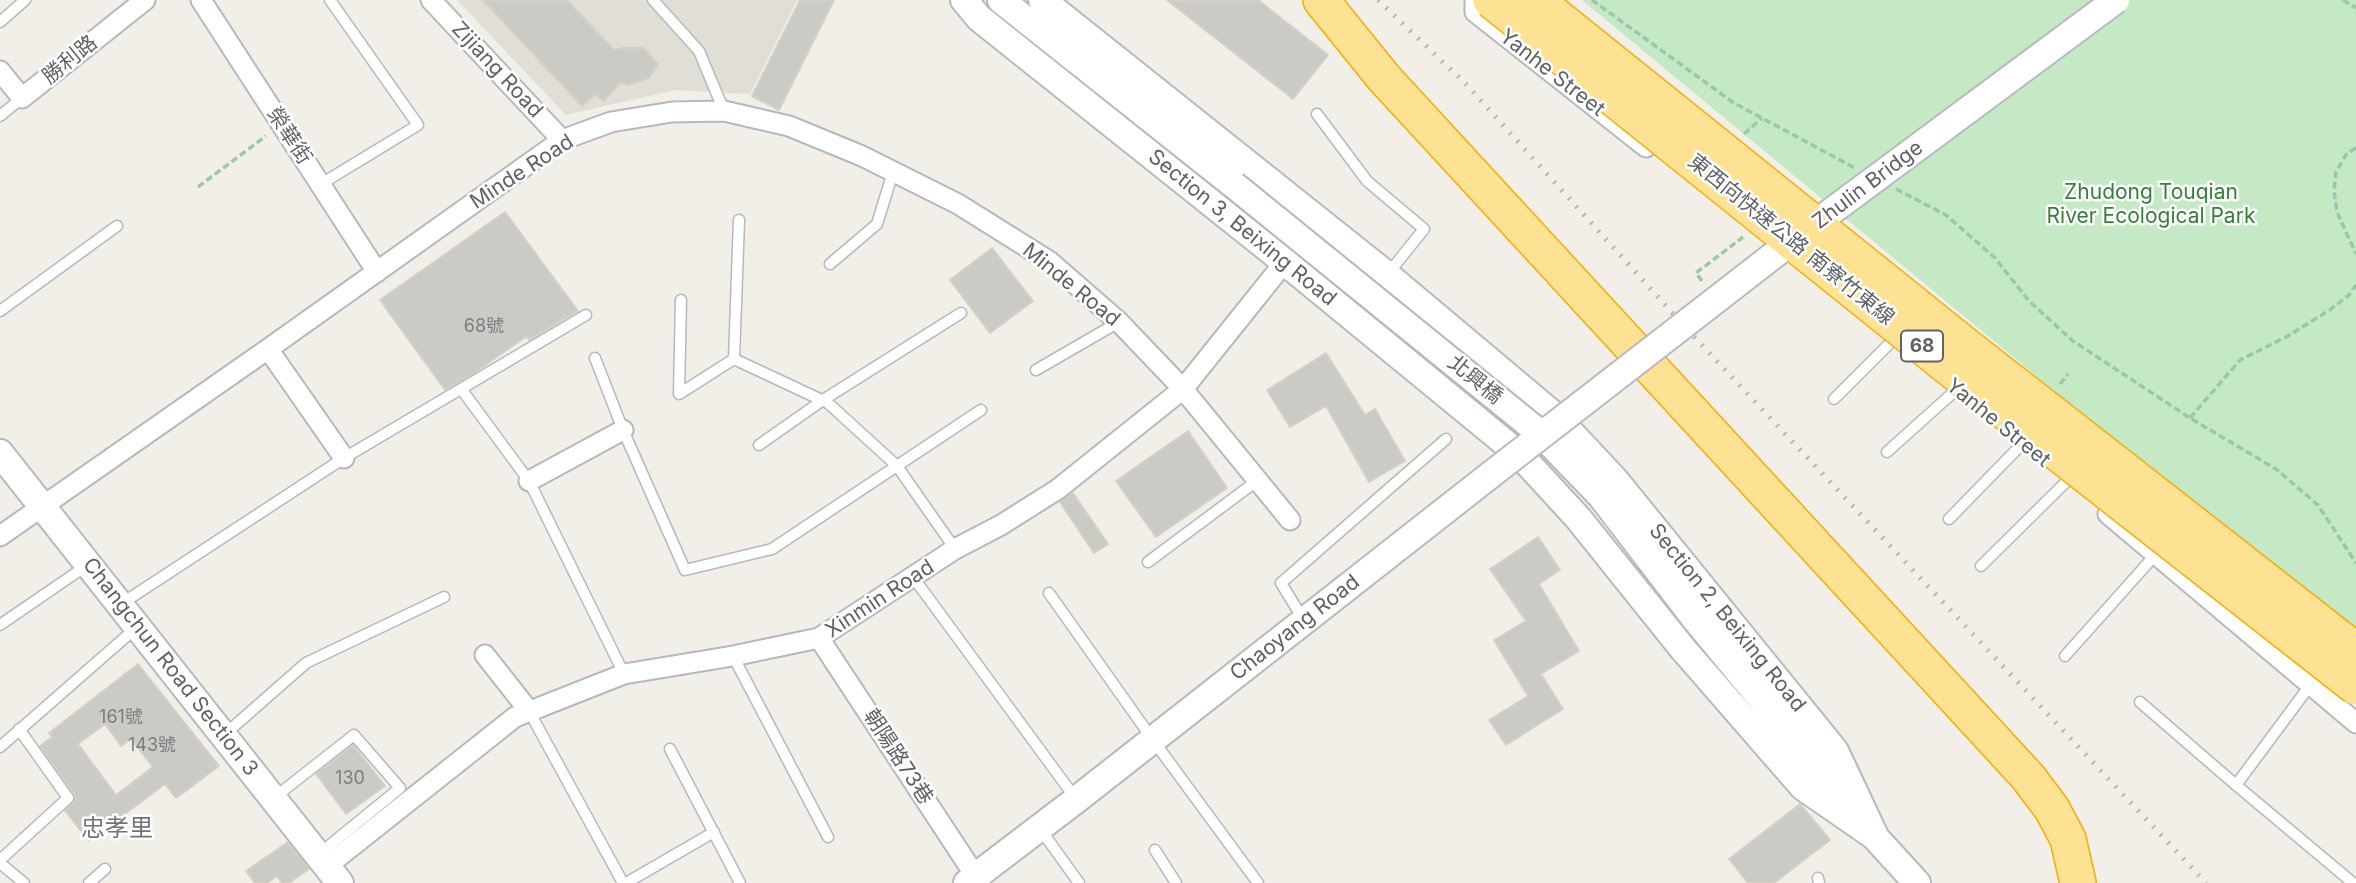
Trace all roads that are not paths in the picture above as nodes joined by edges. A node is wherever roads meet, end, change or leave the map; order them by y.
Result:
1 (25, 0) edge
2 (145, 0) edge
3 (201, 0) edge
4 (330, 0) edge
5 (431, 0) edge
6 (653, 0) edge
7 (964, 0) edge
8 (1002, 0) edge
9 (1042, 0) edge
10 (1321, 0) edge
11 (1349, 0) edge
12 (1475, 0) edge
13 (1491, 0) edge
14 (1536, 0) edge
15 (2116, 0) edge
16 (0, 22) edge
17 (0, 71) edge
18 (22, 98) junction
19 (724, 110) junction
20 (1317, 114) dead end
21 (0, 116) edge
22 (562, 140) junction
23 (893, 172) junction
24 (321, 184) junction
25 (738, 220) dead end
26 (1319, 222) junction
27 (117, 226) dead end
28 (1285, 262) junction
29 (830, 264) dead end
30 (377, 272) junction
31 (1387, 275) junction
32 (681, 300) dead end
33 (0, 312) edge
34 (961, 313) dead end
35 (586, 315) dead end
36 (1119, 322) junction
37 (1894, 340) junction
38 (268, 349) junction
39 (595, 358) dead end
40 (734, 359) junction
41 (1036, 370) dead end
42 (1622, 373) joint
43 (1183, 389) junction
44 (461, 390) junction
45 (1956, 390) junction
46 (1834, 399) dead end
47 (823, 400) junction
48 (1694, 403) junction
49 (981, 410) dead end
50 (1549, 425) junction
51 (623, 430) junction
52 (1446, 439) dead end
53 (2023, 443) junction
54 (759, 445) dead end
55 (1887, 452) dead end
56 (0, 453) edge
57 (1520, 455) joint
58 (344, 458) junction
59 (897, 466) junction
60 (1258, 480) junction
61 (2068, 480) junction
62 (529, 481) junction
63 (42, 506) junction
64 (1949, 519) dead end
65 (1290, 520) dead end
66 (0, 536) edge
67 (955, 550) junction
68 (2156, 554) junction
69 (1148, 562) dead end
70 (89, 564) junction
71 (1981, 566) dead end
72 (913, 577) junction
73 (1049, 593) dead end
74 (444, 597) dead end
75 (120, 604) junction
76 (1304, 620) junction
77 (0, 625) edge
78 (138, 626) junction
79 (819, 638) junction
80 (2356, 651) edge
81 (485, 655) dead end
82 (733, 656) junction
83 (2065, 656) dead end
84 (624, 674) junction
85 (2311, 684) junction
86 (2356, 687) edge
87 (2140, 702) dead end
88 (529, 711) junction
89 (2356, 723) edge
90 (19, 729) junction
91 (224, 735) junction
92 (1153, 740) junction
93 (0, 747) edge
94 (670, 749) dead end
95 (2236, 785) junction
96 (274, 798) junction
97 (1076, 800) junction
98 (1039, 828) junction
99 (714, 832) junction
100 (1874, 836) junction
101 (828, 837) dead end
102 (1155, 850) dead end
103 (0, 861) edge
104 (329, 868) edge
105 (105, 869) dead end
106 (974, 881) edge
107 (24, 883) edge
108 (89, 883) edge
109 (624, 883) edge
110 (740, 883) edge
111 (1079, 883) edge
112 (1176, 883) edge
113 (1258, 883) edge
114 (1917, 883) edge
115 (2078, 883) edge
116 (2094, 883) edge
117 (2353, 883) edge

1 - 16 lane
2 - 18 street, 勝利路
3 - 24 street, 榮華街
4 - 24 lane
5 - 22 street, Zijiang Road
6 - 19 lane
7 - 28 street, Section 3, Beixing Road
8 - 50 street, 北興橋, bridge
9 - 26 street
10 - 48 highway
11 - 48 highway
12 - 37 street, Yanhe Street
13 - 86 highway, 東西向快速公路 南寮竹東線 / 68, bridge
14 - 80 highway, 東西向快速公路 南寮竹東線 / 68, bridge
15 - 42 street, Zhulin Bridge, bridge
17 - 18 street, 勝利路
18 - 21 lane
19 - 22 street, Minde Road
19 - 23 street, Minde Road
20 - 31 lane
22 - 30 street, Minde Road
23 - 29 lane
23 - 36 street, Minde Road
24 - 30 street, 榮華街
25 - 40 lane
26 - 28 street, Xinmin Road
26 - 31 street
27 - 33 lane
28 - 43 street, Xinmin Road
28 - 57 street, Section 3, Beixing Road
30 - 38 street, Minde Road
31 - 50 street
32 - 40 lane
34 - 47 lane
35 - 44 lane
36 - 41 lane
36 - 43 street, Minde Road
37 - 45 street, Yanhe Street
37 - 46 lane
38 - 58 street
38 - 63 street, Minde Road
39 - 51 lane
40 - 47 lane
42 - 50 street, Chaoyang Road, bridge
43 - 60 street, Minde Road
43 - 67 street, Xinmin Road
44 - 58 lane
44 - 62 lane
45 - 53 street, Yanhe Street
45 - 55 lane
47 - 54 lane
47 - 59 lane
48 - 115 highway
48 - 116 highway
49 - 59 lane
50 - 76 street, Chaoyang Road, bridge
50 - 100 street, 北興橋
50 - 100 street, Section 2, Beixing Road
51 - 59 lane
51 - 62 street
52 - 76 lane
53 - 61 street, Yanhe Street
53 - 64 lane
56 - 63 street, Changchun Road Section 3
57 - 100 street, Section 2, Beixing Road
58 - 75 lane
59 - 67 lane
60 - 65 street, Minde Road
60 - 69 lane
61 - 68 street, Yanhe Street
61 - 71 lane
62 - 84 lane
63 - 66 street, Minde Road
63 - 70 street, Changchun Road Section 3
67 - 72 street, Xinmin Road
68 - 83 lane
68 - 85 street, Yanhe Street
70 - 75 street, Changchun Road Section 3
70 - 77 lane
72 - 79 street, Xinmin Road
72 - 97 lane
73 - 92 lane
74 - 91 lane
75 - 78 street, Changchun Road Section 3
76 - 92 street, Chaoyang Road
78 - 90 lane
78 - 91 street, Changchun Road Section 3
79 - 82 street, Xinmin Road
79 - 106 street, 朝陽路73巷
81 - 88 street
82 - 84 street, Xinmin Road
82 - 101 lane
84 - 88 street, Xinmin Road
85 - 89 street, Yanhe Street
85 - 95 lane
87 - 95 lane
88 - 104 street, Xinmin Road
88 - 109 lane
90 - 93 lane
90 - 103 lane
91 - 96 street, Changchun Road Section 3
92 - 97 street, Chaoyang Road
92 - 113 lane
94 - 99 lane
95 - 117 lane
96 - 104 street, Changchun Road Section 3
96 - 104 lane
97 - 98 street, Chaoyang Road
98 - 106 street, Chaoyang Road
98 - 111 lane
99 - 109 lane
99 - 110 lane
100 - 114 street, Section 2, Beixing Road
102 - 112 lane
103 - 107 lane
105 - 108 lane

